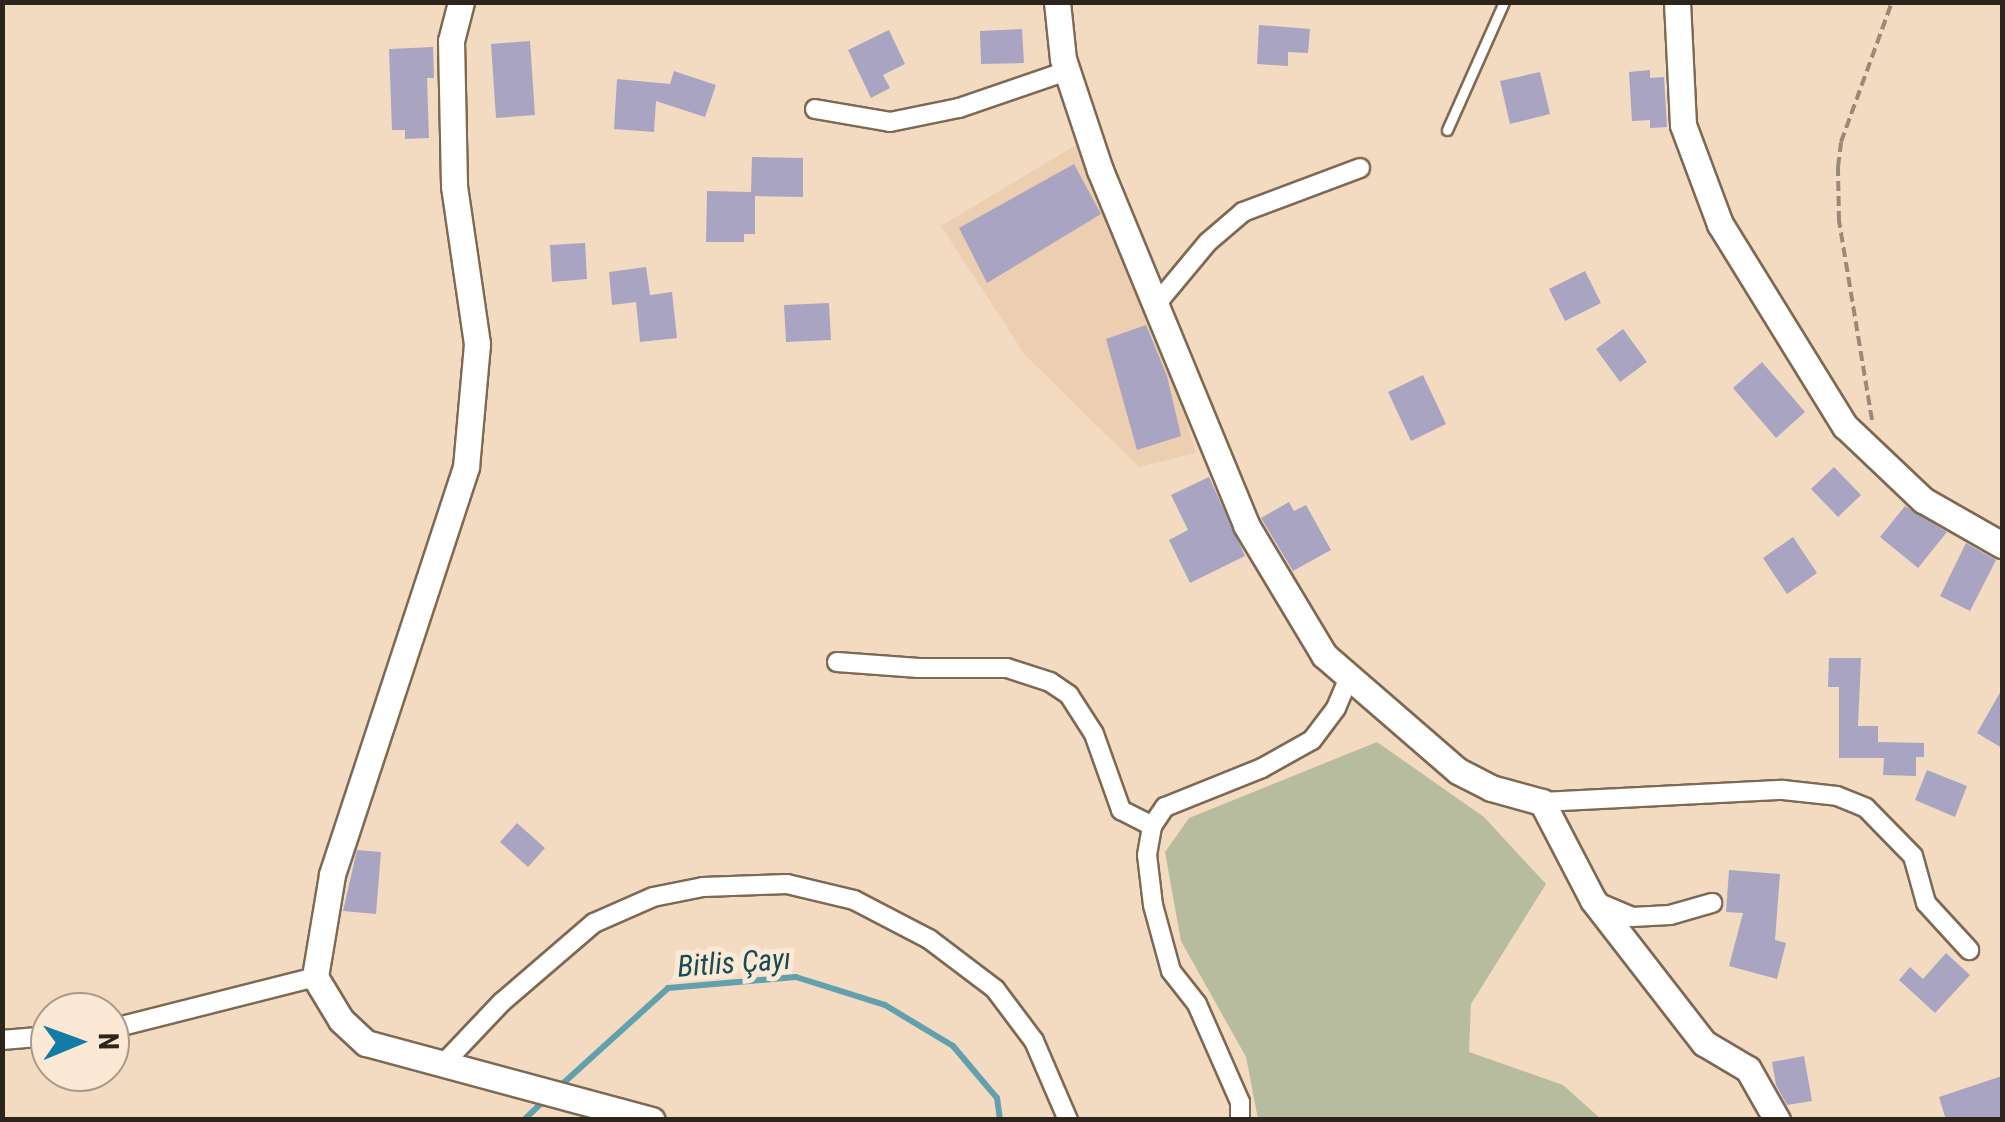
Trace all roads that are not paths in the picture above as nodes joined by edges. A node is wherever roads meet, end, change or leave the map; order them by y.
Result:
1 (461, 2) edge
2 (1057, 2) edge
3 (1504, 2) edge
4 (1677, 2) edge
5 (1067, 71) junction
6 (814, 109) dead end
7 (1448, 130) dead end
8 (1360, 168) dead end
9 (1158, 302) junction
10 (2002, 544) edge
11 (836, 662) dead end
12 (1349, 676) junction
13 (1542, 802) junction
14 (1152, 826) junction
15 (1593, 900) junction
16 (1712, 903) dead end
17 (1969, 950) dead end
18 (315, 977) junction
19 (130, 1024) edge
20 (30, 1038) edge
21 (2, 1040) edge
22 (444, 1062) junction
23 (652, 1120) edge
24 (1068, 1120) edge
25 (1240, 1120) edge
26 (1777, 1120) edge

1 - 18 street
2 - 5 street
3 - 7 lane
4 - 10 street
5 - 6 street
5 - 9 street
8 - 9 street
9 - 12 street
11 - 14 street
12 - 13 street
12 - 14 street
13 - 15 street
13 - 17 street
14 - 25 street
15 - 16 street
15 - 26 street
18 - 19 street
18 - 22 street
20 - 21 street
22 - 23 street
22 - 24 street

